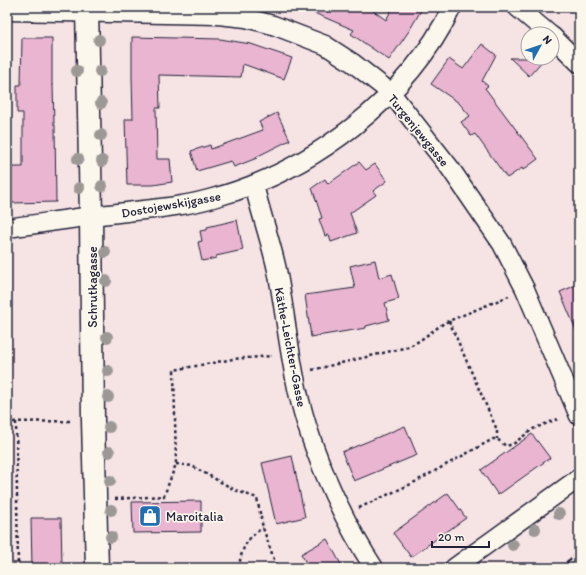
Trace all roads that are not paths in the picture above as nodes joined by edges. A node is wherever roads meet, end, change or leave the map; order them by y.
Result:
1 (452, 7) edge
2 (517, 7) edge
3 (87, 9) edge
4 (7, 11) edge
5 (540, 26) edge
6 (560, 44) edge
7 (579, 63) edge
8 (391, 94) junction
9 (254, 185) junction
10 (92, 216) junction
11 (7, 228) edge
12 (578, 413) edge
13 (579, 478) edge
14 (97, 568) edge
15 (374, 568) edge
16 (454, 568) edge

1 - 8 street, Dostojewskijgasse
2 - 5 street
3 - 4 street, Turgenjewgasse
3 - 8 street, Turgenjewgasse
3 - 10 street, Schrutkagasse
6 - 7 street
8 - 9 street, Dostojewskijgasse
8 - 12 street, Turgenjewgasse
9 - 10 street, Dostojewskijgasse
9 - 15 street, Käthe-Leichter-Gasse
10 - 11 street, Dostojewskijgasse
10 - 14 street, Schrutkagasse
13 - 16 street

